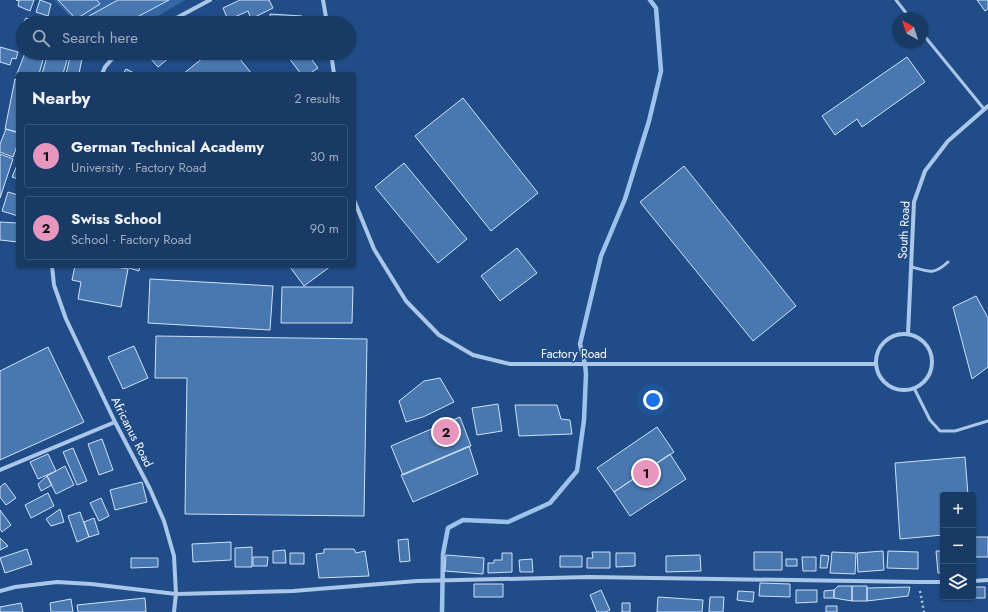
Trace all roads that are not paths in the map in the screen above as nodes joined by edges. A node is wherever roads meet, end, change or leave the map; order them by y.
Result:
1 (210, 0) edge
2 (323, 0) edge
3 (896, 0) edge
4 (905, 12) edge
5 (180, 16) edge
6 (326, 16) edge
7 (928, 40) edge
8 (111, 60) edge
9 (332, 60) edge
10 (103, 72) edge
11 (334, 72) edge
12 (986, 108) edge
13 (356, 205) edge
14 (948, 262) dead end
15 (912, 267) junction
16 (52, 268) edge
17 (908, 334) junction
18 (876, 364) junction
19 (914, 388) junction
20 (988, 421) edge
21 (115, 422) junction
22 (0, 470) edge
23 (988, 580) edge
24 (976, 581) edge
25 (940, 582) edge
26 (0, 591) edge
27 (176, 594) junction
28 (174, 612) edge

1 - 5 street
2 - 6 street
3 - 4 lane
7 - 12 lane
8 - 10 street
9 - 11 street
12 - 15 street, South Road
13 - 18 street, Factory Road
14 - 15 lane
15 - 17 street, South Road
16 - 21 street, Africanus Road
17 - 18 street
17 - 19 street
18 - 19 street
19 - 20 lane
21 - 22 street
21 - 27 street, Africanus Road
23 - 24 street
25 - 27 street
26 - 27 street
27 - 28 street, Africanus Road

